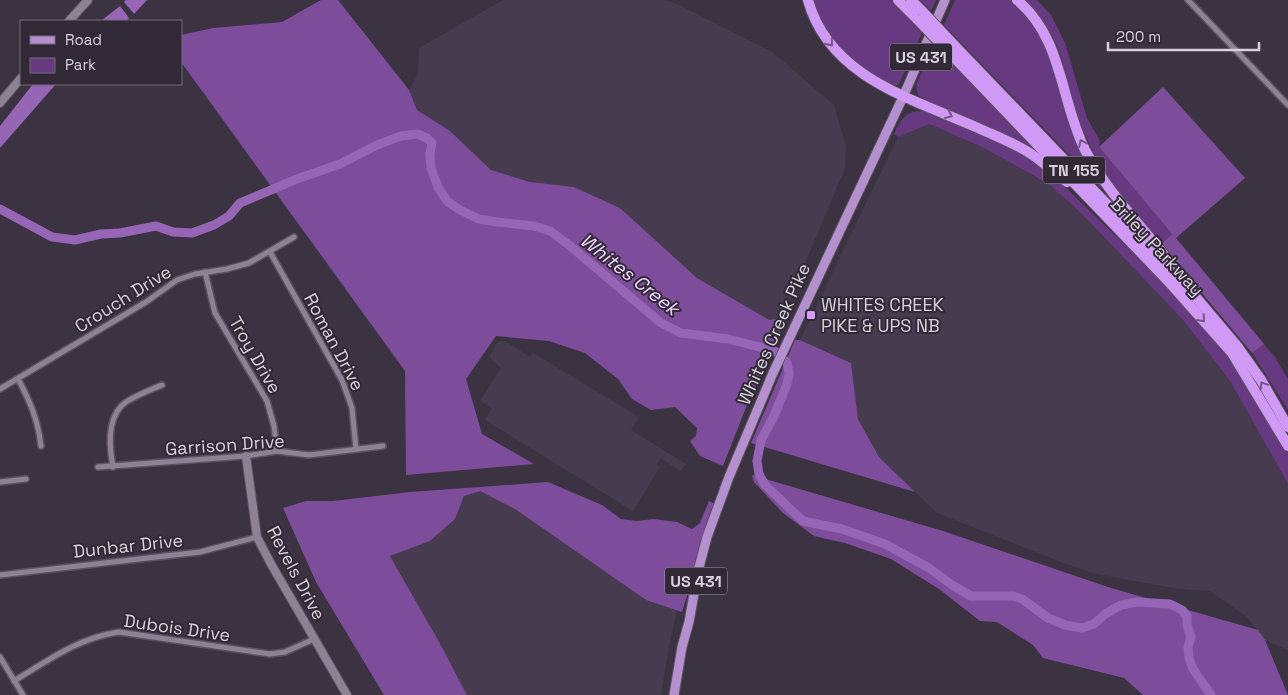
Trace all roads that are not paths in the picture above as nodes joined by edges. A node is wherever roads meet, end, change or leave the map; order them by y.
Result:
1 (88, 0) edge
2 (808, 0) edge
3 (898, 0) edge
4 (911, 0) edge
5 (945, 0) edge
6 (1017, 0) edge
7 (1188, 0) edge
8 (920, 15) junction
9 (71, 20) edge
10 (949, 46) junction
11 (20, 79) edge
12 (903, 97) junction
13 (0, 103) edge
14 (1288, 105) edge
15 (1098, 206) junction
16 (294, 237) dead end
17 (270, 252) junction
18 (205, 272) junction
19 (1194, 295) junction
20 (18, 379) junction
21 (162, 385) dead end
22 (0, 390) edge
23 (1288, 427) edge
24 (41, 446) dead end
25 (383, 446) dead end
26 (1288, 446) edge
27 (356, 449) junction
28 (276, 451) junction
29 (246, 456) junction
30 (98, 467) dead end
31 (112, 467) junction
32 (26, 479) dead end
33 (0, 482) edge
34 (257, 537) junction
35 (0, 574) edge
36 (314, 639) junction
37 (0, 656) edge
38 (14, 681) junction
39 (23, 695) edge
40 (347, 695) edge
41 (674, 695) edge

1 - 9 street
2 -> 12 highway
3 - 8 highway, Briley Parkway / TN 155
4 - 8 highway, Briley Parkway / TN 155
5 - 12 main road, Whites Creek Pike / US 431
19 -> 6 highway
7 - 14 street
8 - 10 highway, Briley Parkway / TN 155, bridge
10 - 15 highway, Briley Parkway / TN 155
10 - 19 highway, Briley Parkway / TN 155
11 - 13 street
12 -> 15 highway
12 - 41 main road, Whites Creek Pike / US 431
15 -> 26 highway, Briley Parkway / TN 155
16 - 17 street, Crouch Drive
17 - 18 street, Crouch Drive
17 - 27 street, Roman Drive
18 - 20 street, Crouch Drive
18 - 28 street, Troy Drive
23 -> 19 highway, Briley Parkway / TN 155
20 - 22 street, Crouch Drive
20 - 24 street
21 - 31 street
25 - 27 street, Garrison Drive
27 - 28 street, Garrison Drive
28 - 29 street, Garrison Drive
29 - 31 street, Garrison Drive
29 - 34 street, Revels Drive
30 - 31 street, Garrison Drive
32 - 33 street
34 - 35 street, Dunbar Drive
34 - 36 street, Revels Drive
36 - 38 street, Dubois Drive
36 - 40 street, Revels Drive
37 - 38 street
38 - 39 street

